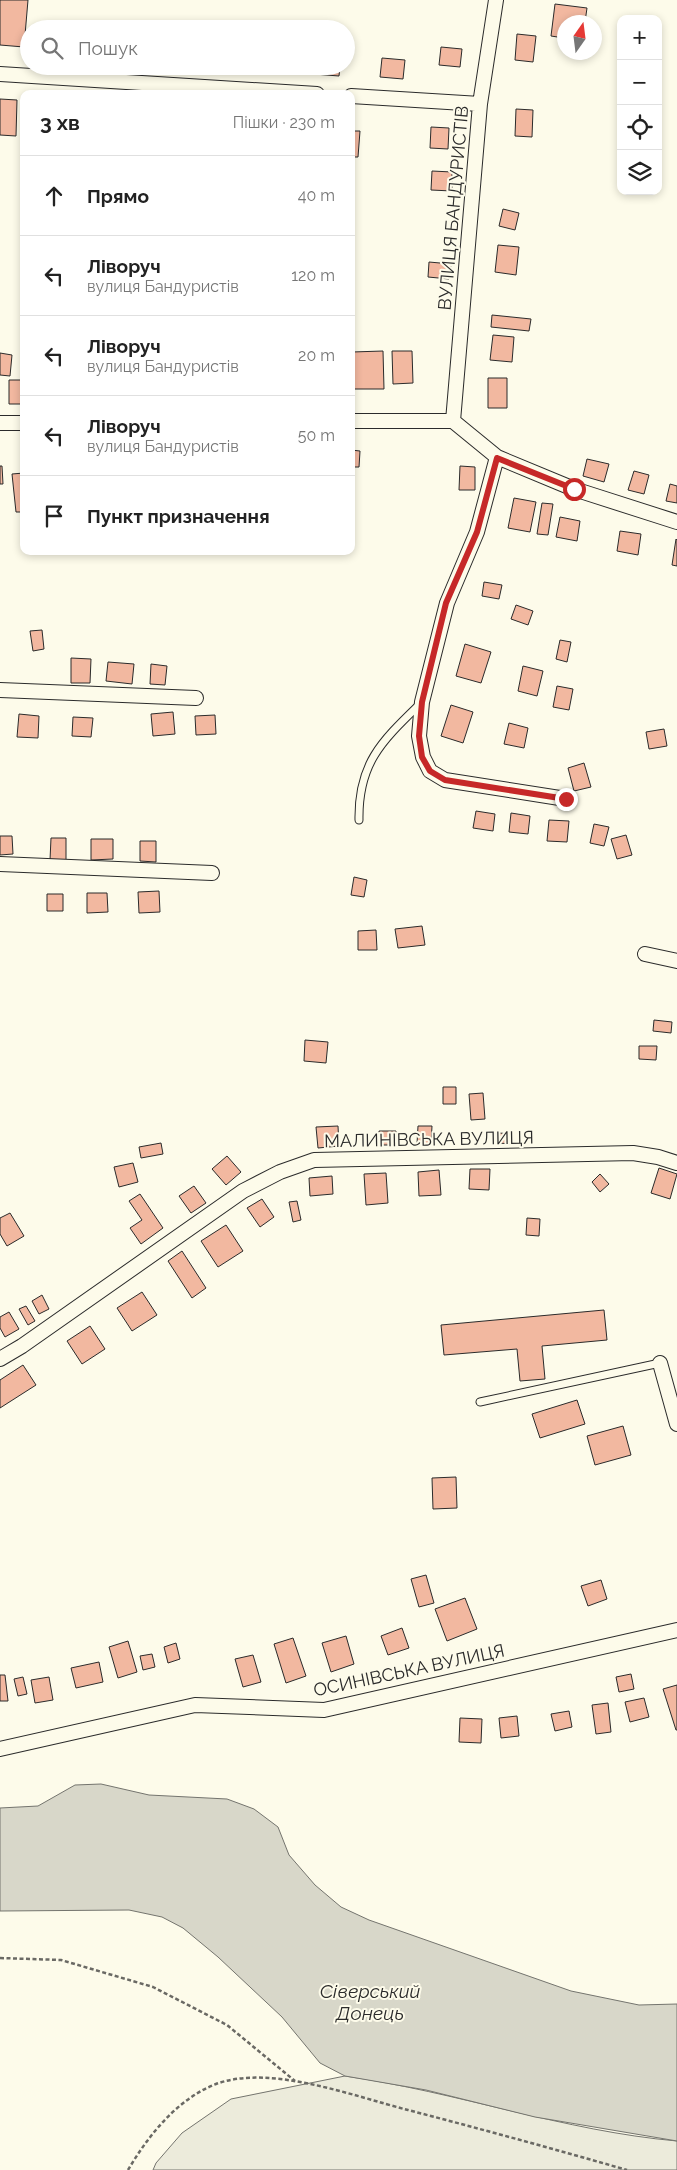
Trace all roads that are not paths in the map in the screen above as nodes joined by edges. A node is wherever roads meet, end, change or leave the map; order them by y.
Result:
1 (496, 0) edge
2 (0, 74) edge
3 (253, 90) edge
4 (355, 96) edge
5 (480, 104) junction
6 (453, 420) junction
7 (355, 421) edge
8 (20, 423) edge
9 (0, 424) edge
10 (497, 458) junction
11 (677, 522) edge
12 (0, 690) edge
13 (196, 698) dead end
14 (422, 702) junction
15 (566, 799) dead end
16 (359, 820) dead end
17 (0, 864) edge
18 (212, 872) dead end
19 (645, 954) dead end
20 (677, 961) edge
21 (677, 1163) edge
22 (0, 1359) edge
23 (660, 1363) joint
24 (480, 1402) dead end
25 (677, 1424) edge
26 (677, 1630) edge
27 (0, 1749) edge

1 - 5 street, ВУЛИЦЯ БАНДУРИСТІВ
2 - 3 street
4 - 5 street
5 - 6 street, ВУЛИЦЯ БАНДУРИСТІВ
6 - 7 street
6 - 10 street
8 - 9 street
10 - 11 street
10 - 14 street
12 - 13 street
14 - 15 street
14 - 16 lane
17 - 18 street
19 - 20 street
21 - 22 street, МАЛИНІВСЬКА ВУЛИЦЯ
23 - 24 lane
23 - 25 street
26 - 27 street, ОСИНІВСЬКА ВУЛИЦЯ

